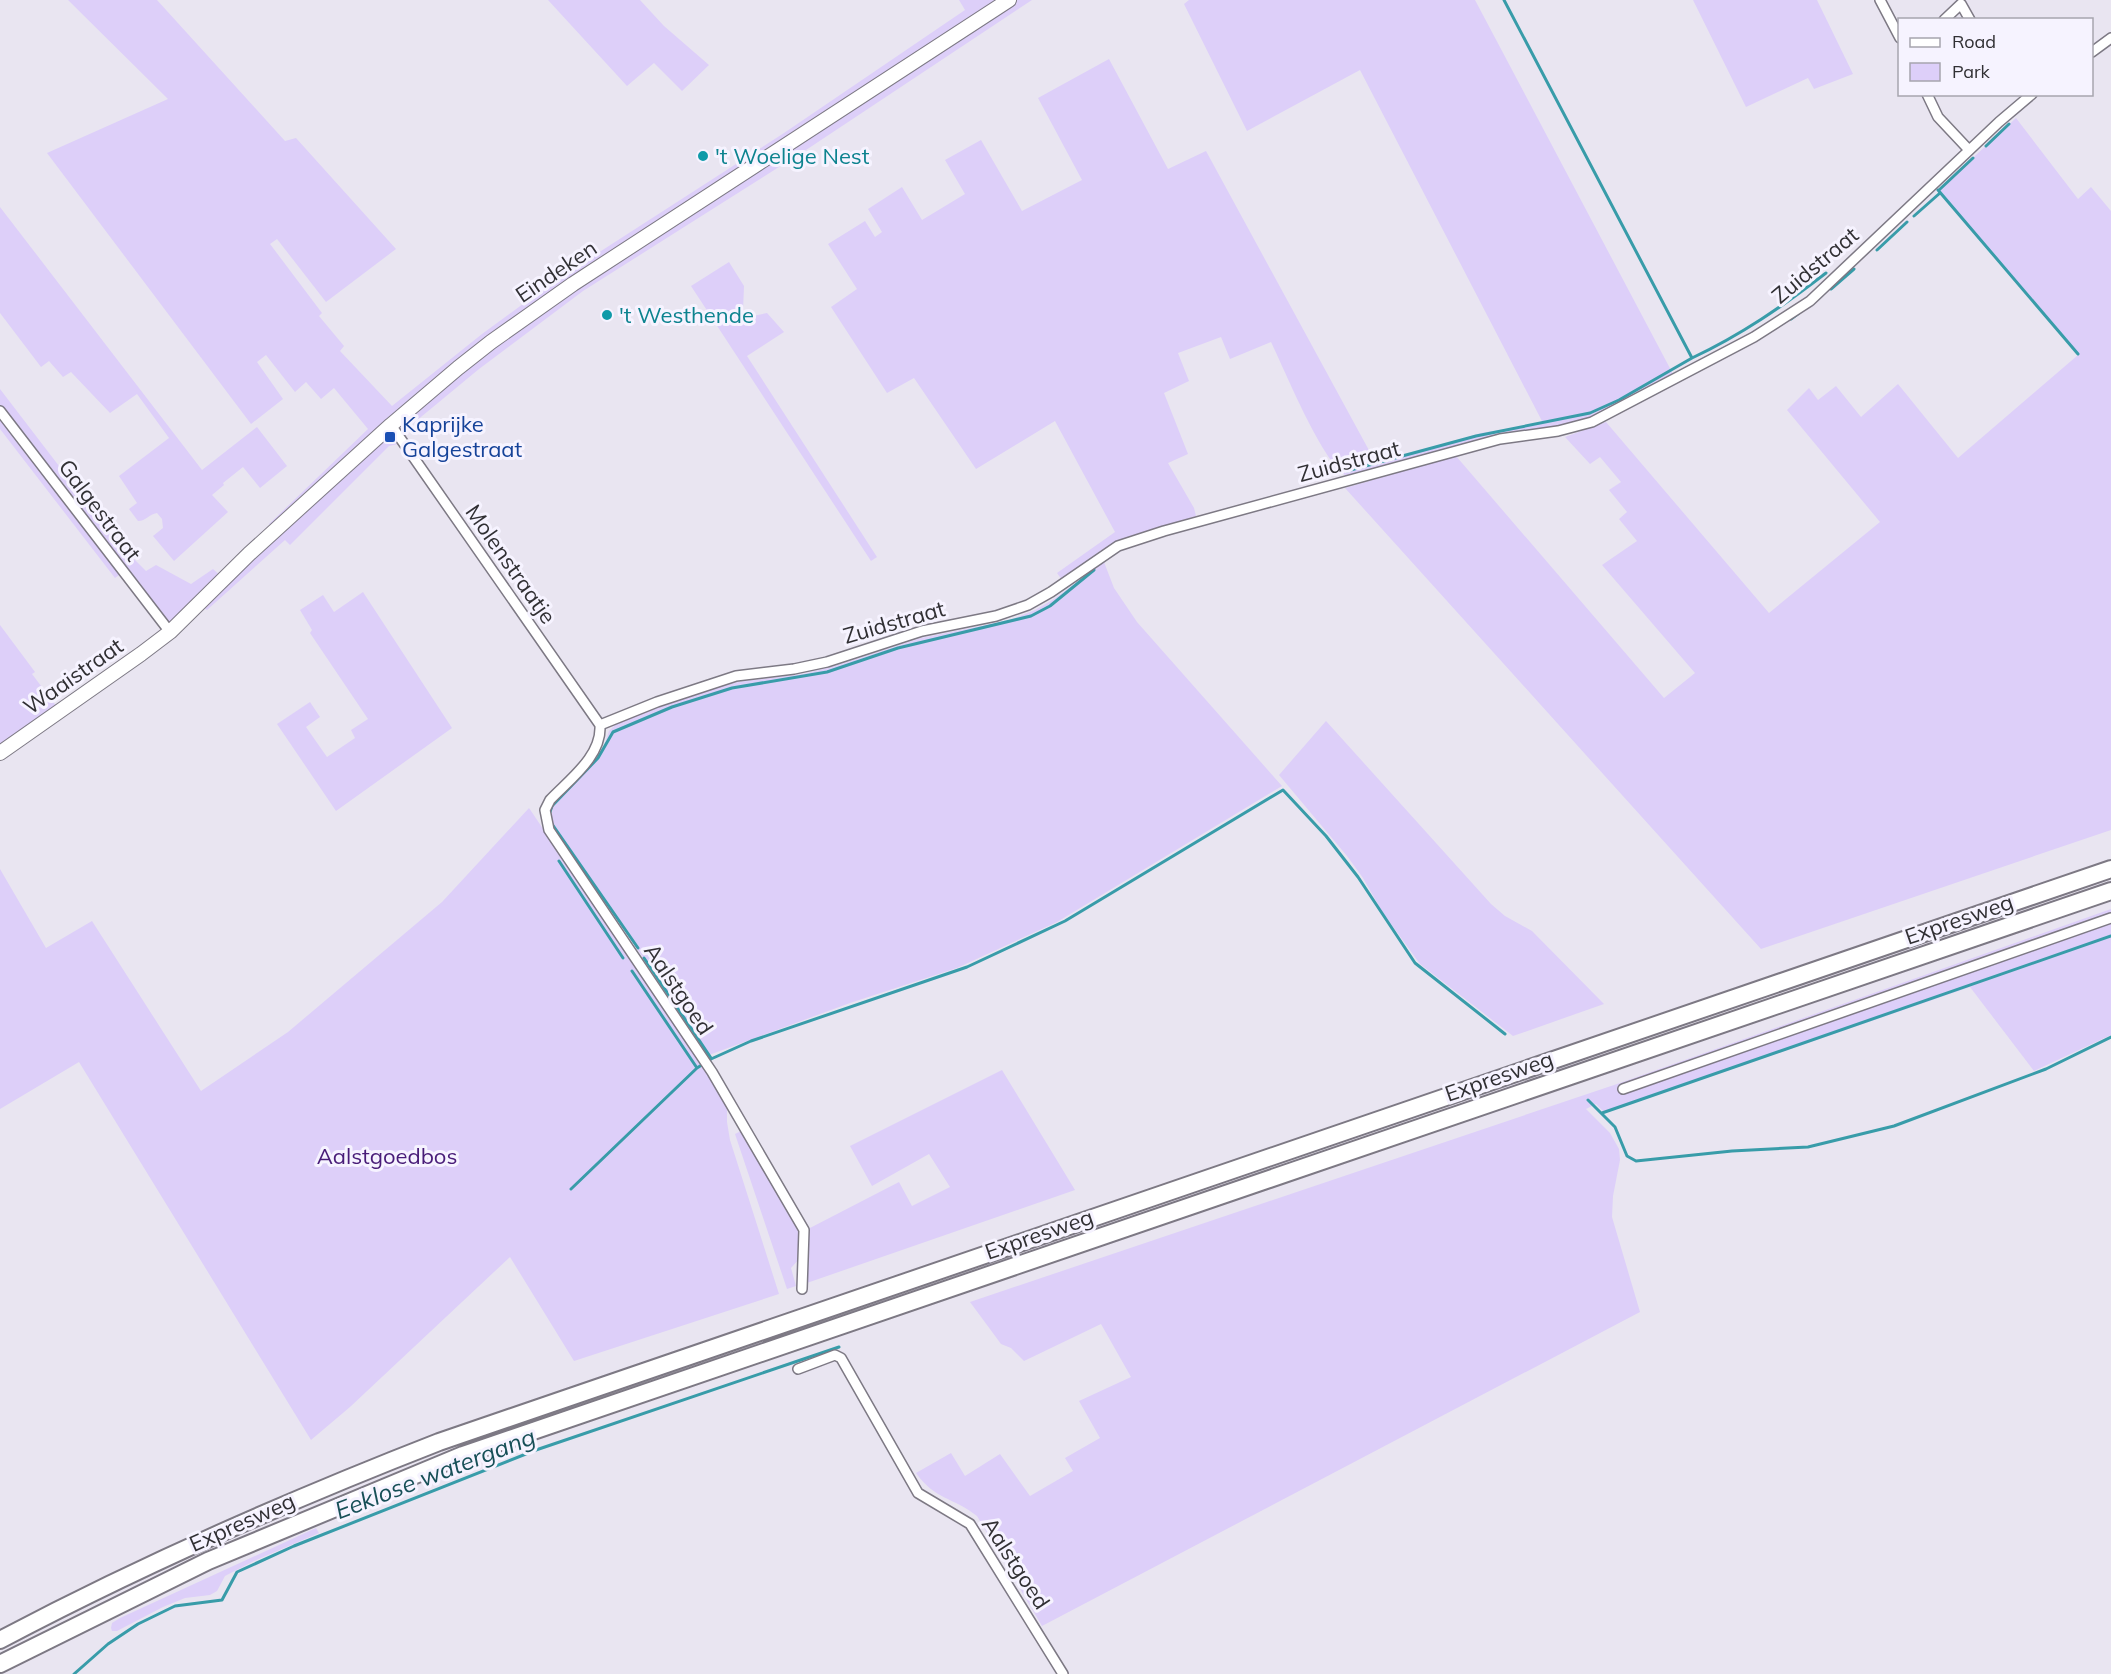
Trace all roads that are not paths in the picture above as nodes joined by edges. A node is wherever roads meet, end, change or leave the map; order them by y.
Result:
1 (1009, 0) edge
2 (1880, 0) edge
3 (1960, 2) edge
4 (1946, 18) edge
5 (1969, 18) edge
6 (1898, 36) edge
7 (2111, 38) edge
8 (2093, 51) edge
9 (1928, 96) edge
10 (2030, 96) edge
11 (1969, 150) junction
12 (0, 411) edge
13 (391, 425) junction
14 (170, 632) junction
15 (600, 725) junction
16 (0, 753) edge
17 (2111, 869) edge
18 (2111, 891) edge
19 (2111, 918) edge
20 (1623, 1089) dead end
21 (802, 1289) dead end
22 (798, 1369) dead end
23 (0, 1640) edge
24 (0, 1664) edge
25 (1062, 1674) edge

1 - 13 street, Eindeken
2 - 6 street
3 - 4 street
3 - 5 street
7 - 8 street
9 - 11 street
10 - 11 street, Zuidstraat
11 - 15 street, Zuidstraat
12 - 14 street, Galgestraat
13 - 14 street, Eindeken
13 - 15 street, Molenstraatje
14 - 16 street, Waaistraat
15 - 21 street, Aalstgoed
17 - 23 highway, Expresweg
18 - 24 highway, Expresweg
19 - 20 street
22 - 25 street, Aalstgoed

